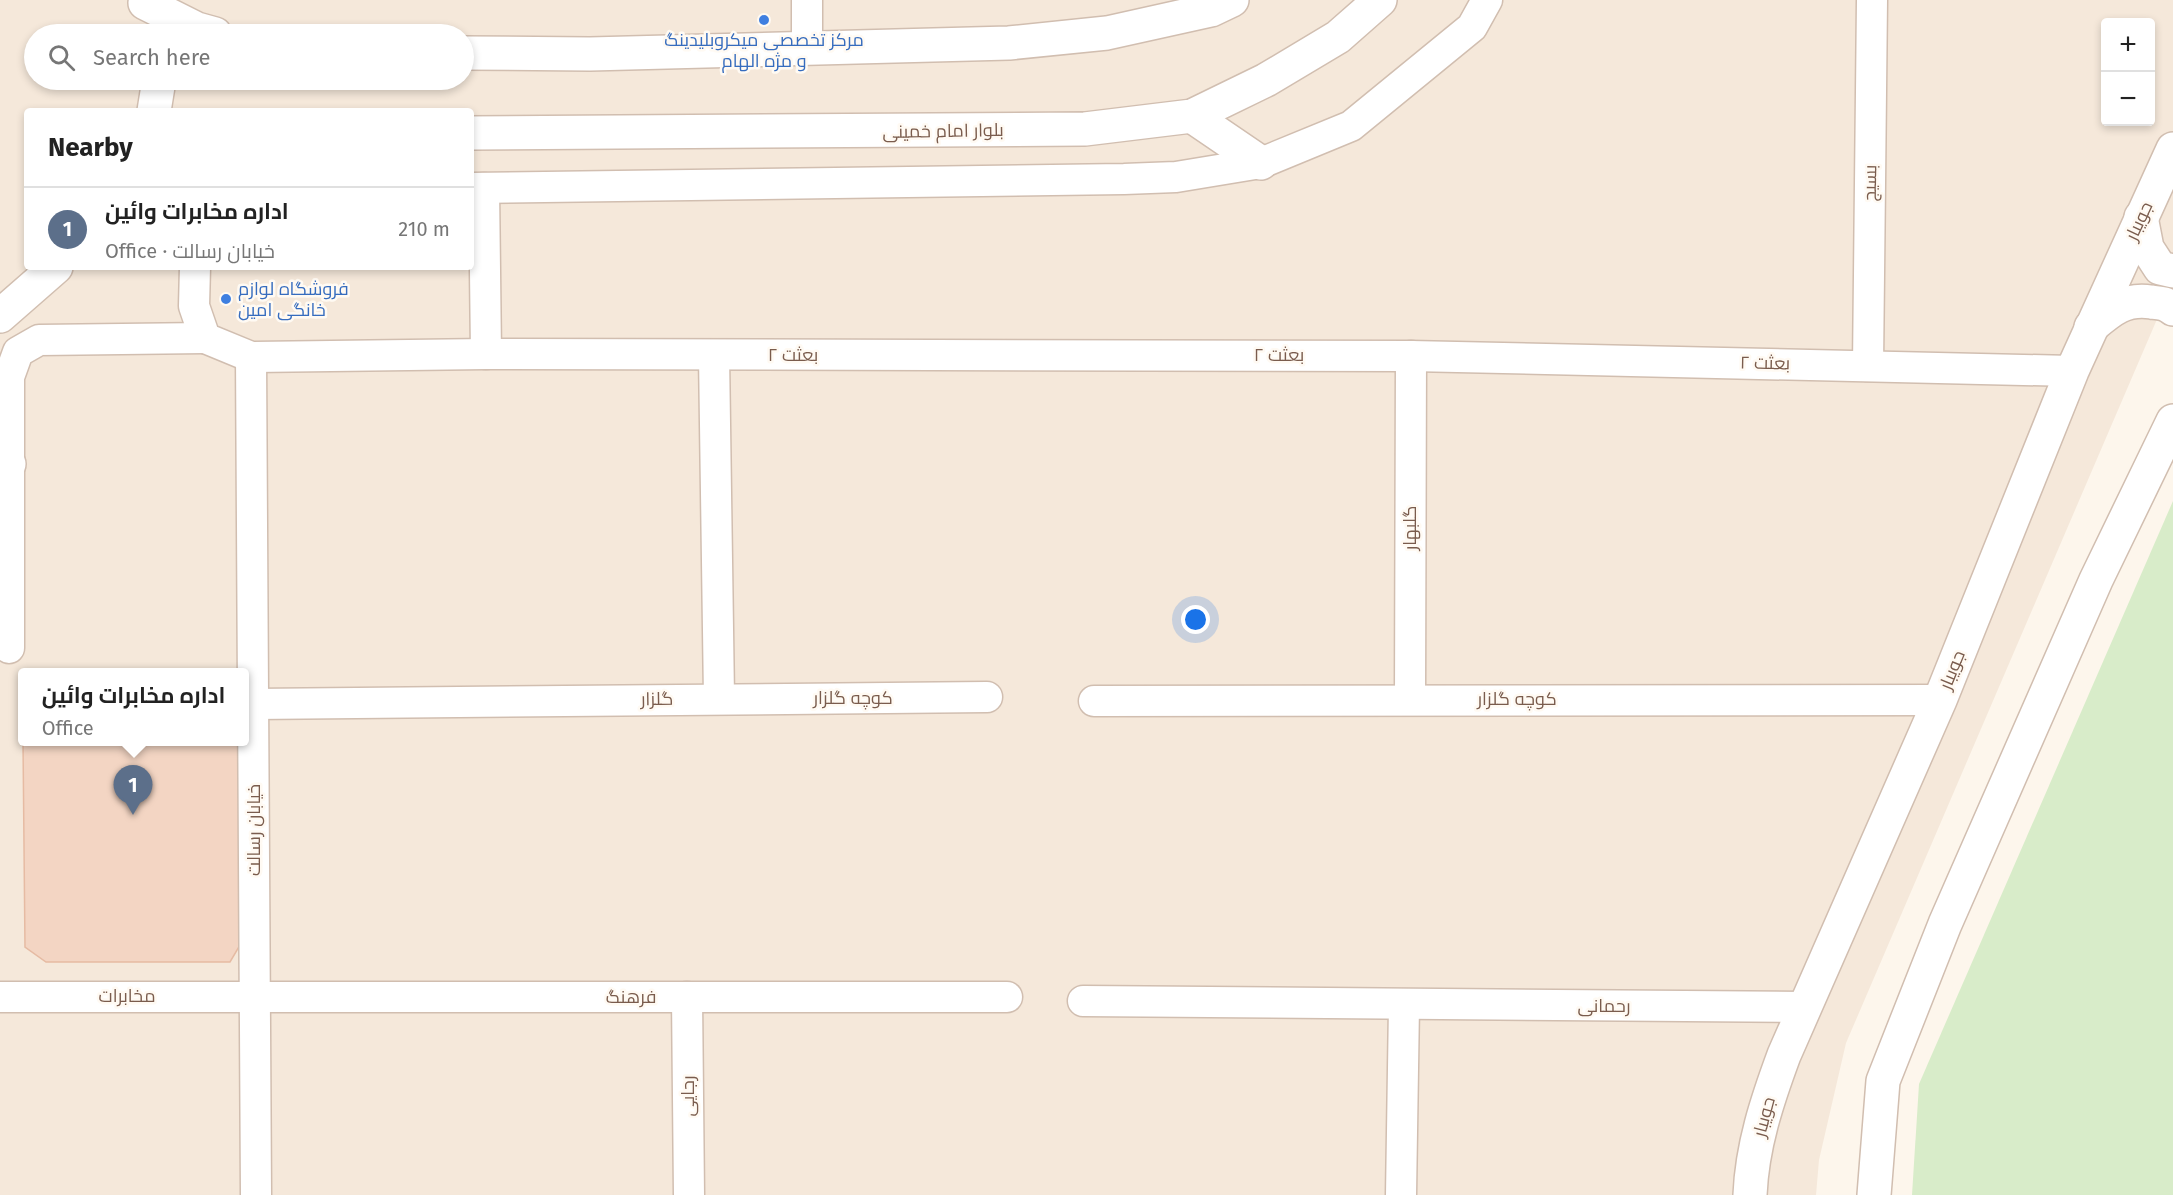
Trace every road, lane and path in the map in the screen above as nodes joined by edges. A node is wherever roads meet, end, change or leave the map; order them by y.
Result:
1 (807, 0) edge
2 (1232, 0) edge
3 (1380, 0) edge
4 (1487, 0) edge
5 (1872, 0) edge
6 (144, 1) edge
7 (149, 24) edge
8 (188, 24) edge
9 (807, 48) junction
10 (474, 53) edge
11 (157, 90) edge
12 (154, 108) edge
13 (1192, 116) junction
14 (474, 133) edge
15 (2173, 149) edge
16 (1261, 163) junction
17 (477, 188) edge
18 (2140, 217) junction
19 (40, 270) edge
20 (53, 270) edge
21 (195, 270) edge
22 (2173, 272) edge
23 (0, 287) edge
24 (2173, 309) edge
25 (0, 316) edge
26 (2091, 327) junction
27 (205, 338) junction
28 (486, 354) junction
29 (714, 356) junction
30 (1411, 356) junction
31 (251, 357) junction
32 (1868, 366) junction
33 (2072, 371) junction
34 (2169, 442) edge
35 (5, 464) edge
36 (9, 648) dead end
37 (719, 698) junction
38 (987, 698) dead end
39 (1410, 699) junction
40 (1940, 700) junction
41 (1094, 701) dead end
42 (254, 704) junction
43 (255, 996) junction
44 (0, 997) edge
45 (687, 997) junction
46 (1007, 997) dead end
47 (1083, 1001) dead end
48 (1404, 1005) junction
49 (1804, 1007) junction
50 (256, 1195) edge
51 (689, 1195) edge
52 (1401, 1195) edge
53 (1750, 1195) edge
54 (1874, 1195) edge

1 - 9 street
2 - 9 street
3 - 13 street, بلوار امام خمینی
4 - 16 street
5 - 32 street, بسیج
6 - 7 street
6 - 8 street
9 - 10 street
11 - 12 street
13 - 14 street, بلوار امام خمینی
13 - 16 street
15 - 18 street, جویبار
16 - 17 street
17 - 28 street
18 - 22 street
18 - 26 street, جویبار
19 - 23 street
20 - 25 street
21 - 27 street
24 - 26 street
26 - 33 street, جویبار
27 - 31 street
27 - 35 street
28 - 29 street, بعثت ۲
28 - 31 street, بعثت ۲
29 - 30 street, بعثت ۲
29 - 37 street
30 - 32 street, بعثت ۲
30 - 39 street, گلبهار
31 - 42 street, خیابان رسالت
32 - 33 street, بعثت ۲
33 - 40 street, جویبار
34 - 54 street
35 - 36 street
37 - 38 street, کوچه گلزار
37 - 42 street, گلزار
39 - 40 street, کوچه گلزار
39 - 41 street, کوچه گلزار
40 - 49 street, جویبار
42 - 43 street, خیابان رسالت
43 - 44 street, مخابرات
43 - 45 street, فرهنگ
43 - 50 street, خیابان رسالت
45 - 46 street, فرهنگ
45 - 51 street, رجایی
47 - 48 street, رحمانی
48 - 49 street, رحمانی
48 - 52 street
49 - 53 street, جویبار

